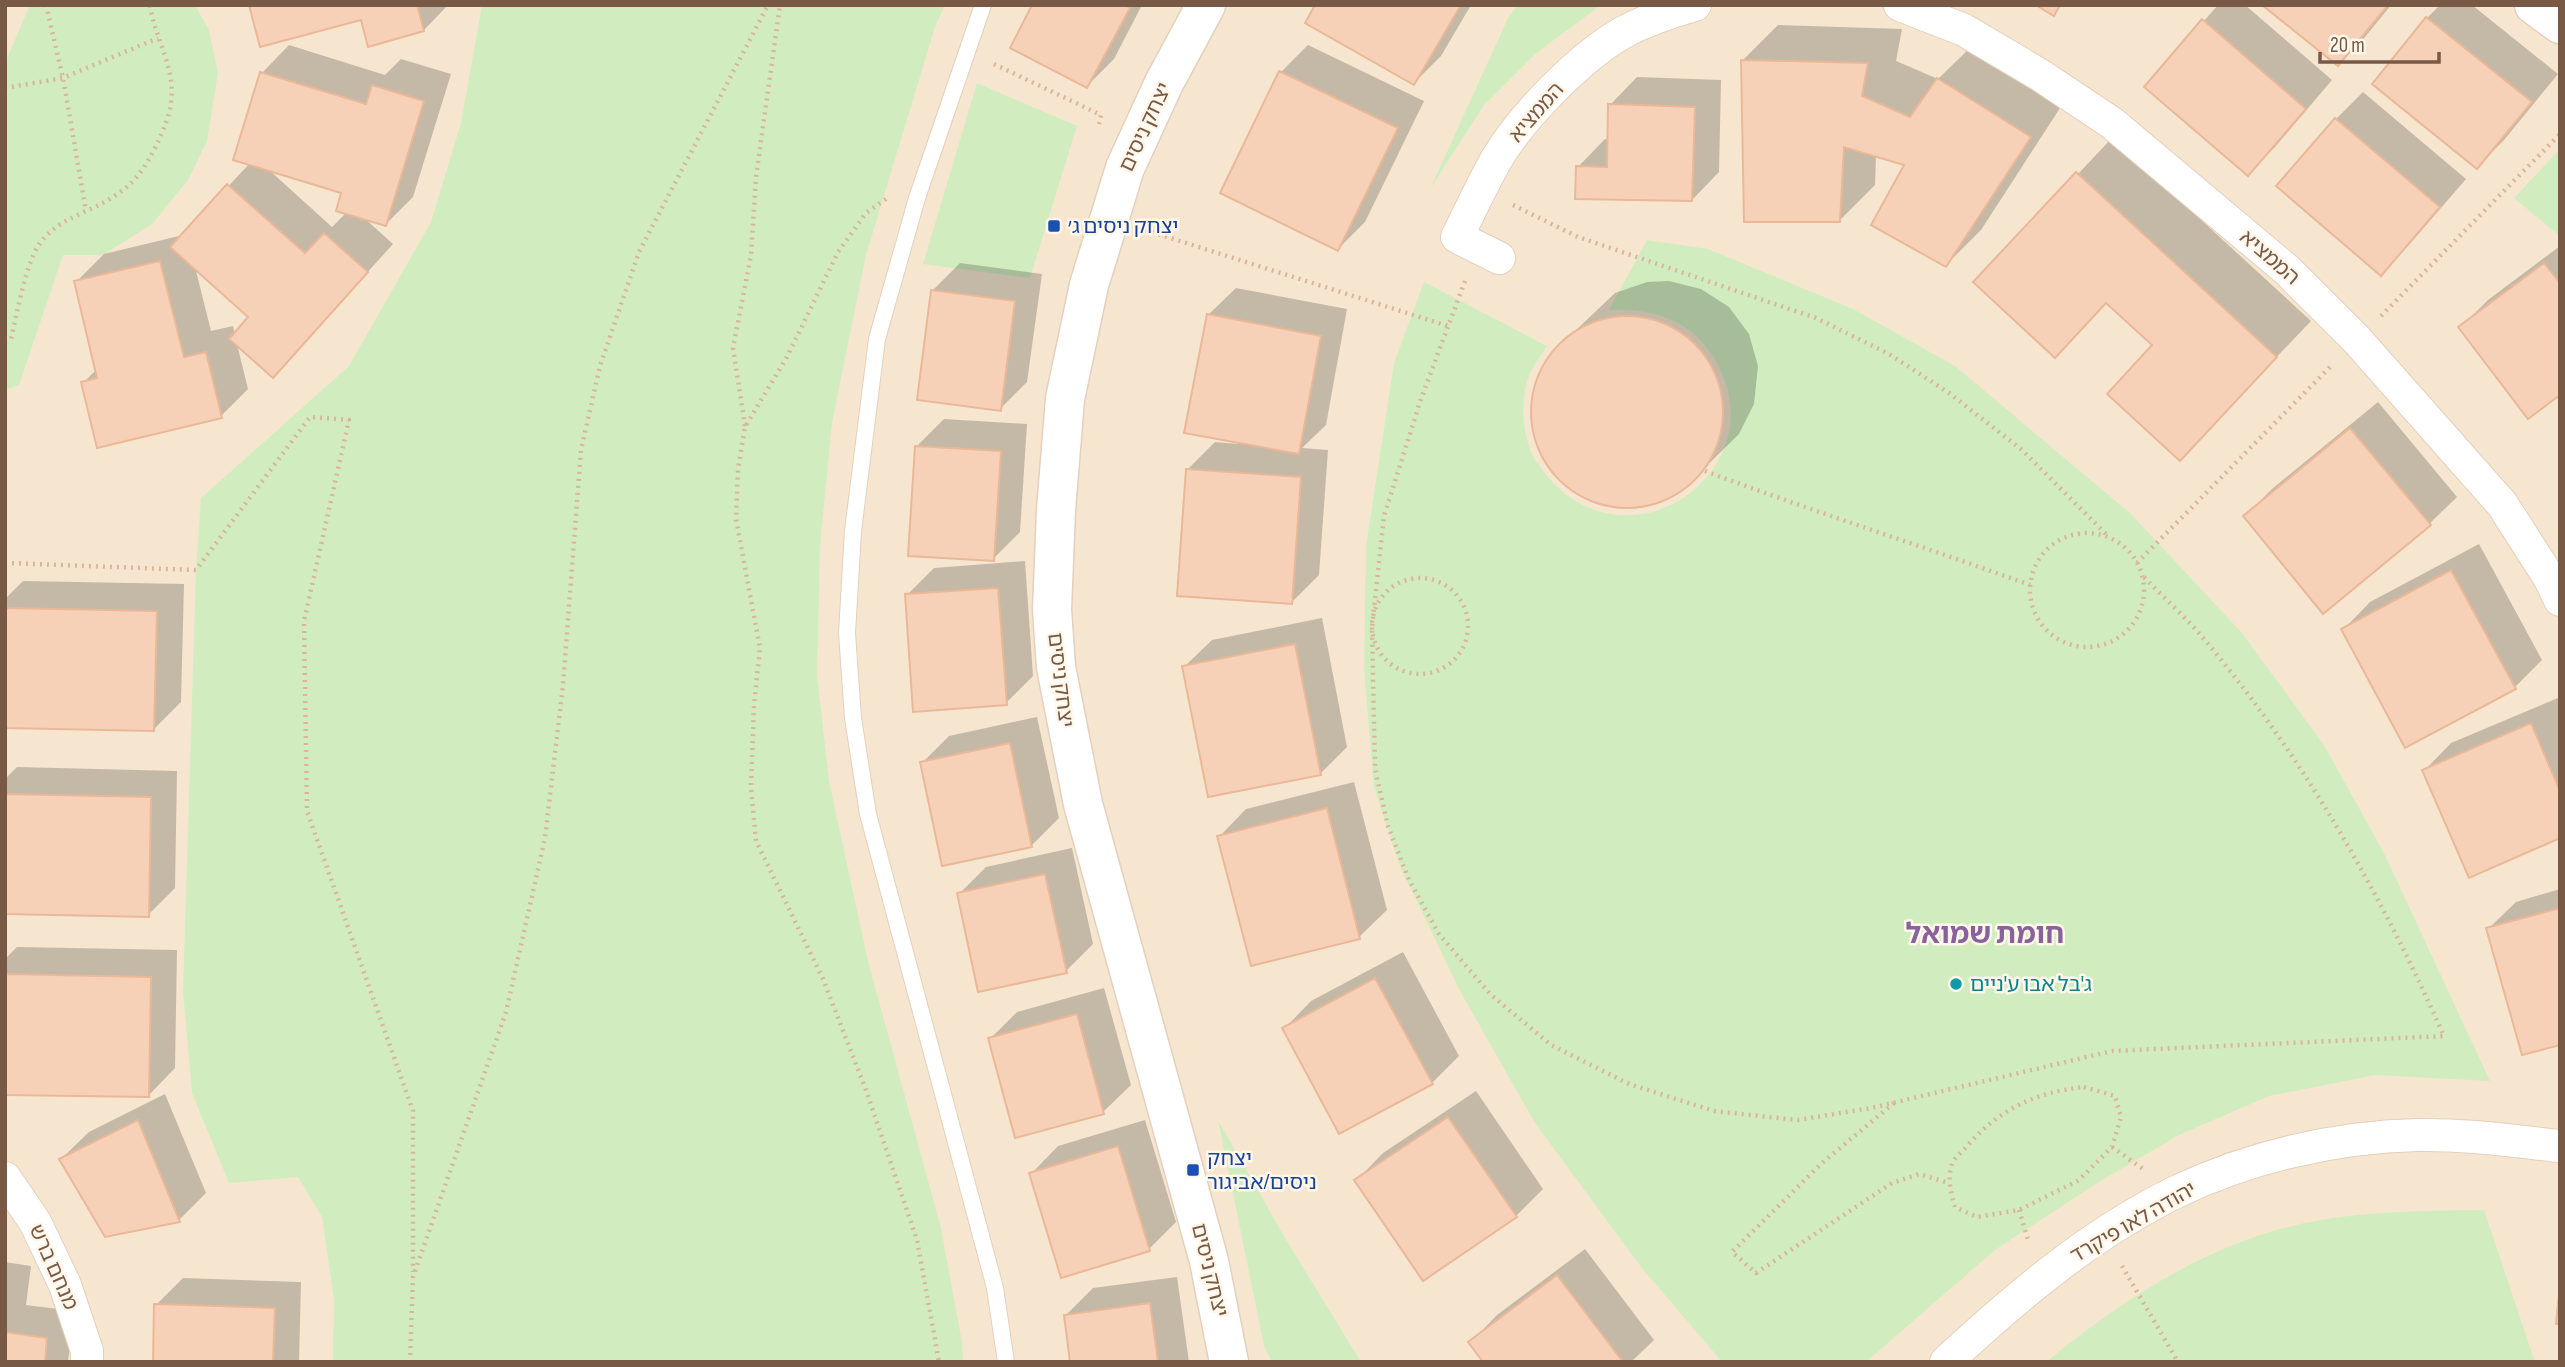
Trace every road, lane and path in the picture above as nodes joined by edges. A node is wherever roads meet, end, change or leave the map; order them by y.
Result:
1 (46, 5) edge
2 (150, 5) edge
3 (768, 5) edge
4 (780, 5) edge
5 (983, 5) edge
6 (1206, 5) edge
7 (1695, 5) edge
8 (1900, 5) edge
9 (2534, 5) edge
10 (2560, 24) edge
11 (158, 38) junction
12 (968, 51) junction
13 (63, 78) junction
14 (5, 88) edge
15 (1097, 128) dead end
16 (926, 170) junction
17 (1481, 189) junction
18 (86, 211) junction
19 (1108, 218) junction
20 (1489, 253) joint
21 (1448, 326) junction
22 (5, 341) edge
23 (745, 426) junction
24 (1705, 471) dead end
25 (2109, 537) junction
26 (5, 563) edge
27 (2142, 575) junction
28 (2030, 584) junction
29 (2560, 600) edge
30 (1372, 627) junction
31 (1895, 1102) junction
32 (2560, 1146) edge
33 (5, 1178) edge
34 (1949, 1183) junction
35 (2103, 1234) junction
36 (413, 1276) junction
37 (87, 1362) edge
38 (410, 1362) edge
39 (939, 1362) edge
40 (1006, 1362) edge
41 (1229, 1362) edge
42 (1945, 1362) edge
43 (2178, 1362) edge

1 - 13 path
2 - 11 path
3 - 36 path
4 - 23 path
5 - 12 lane
6 - 19 street, יצחק ניסים
7 - 17 street, הממציא
8 - 29 street, הממציא
9 - 10 street
11 - 13 path
11 - 18 path
12 - 15 path
12 - 16 lane
13 - 14 path
13 - 18 path
16 - 23 path
16 - 40 lane
17 - 20 street, הממציא
17 - 25 path
18 - 22 path
19 - 21 path
19 - 41 street, יצחק ניסים
20 - 21 path
21 - 30 path
23 - 39 path
24 - 28 path
25 - 27 path
25 - 28 path
26 - 36 path
27 - 28 path
27 - 31 path
30 - 30 path
30 - 31 path
31 - 34 path
32 - 35 street, יהודה לאו פיקרד
33 - 37 street, מנחם ברש
34 - 34 path
35 - 42 street, יהודה לאו פיקרד
35 - 43 path
36 - 38 path

